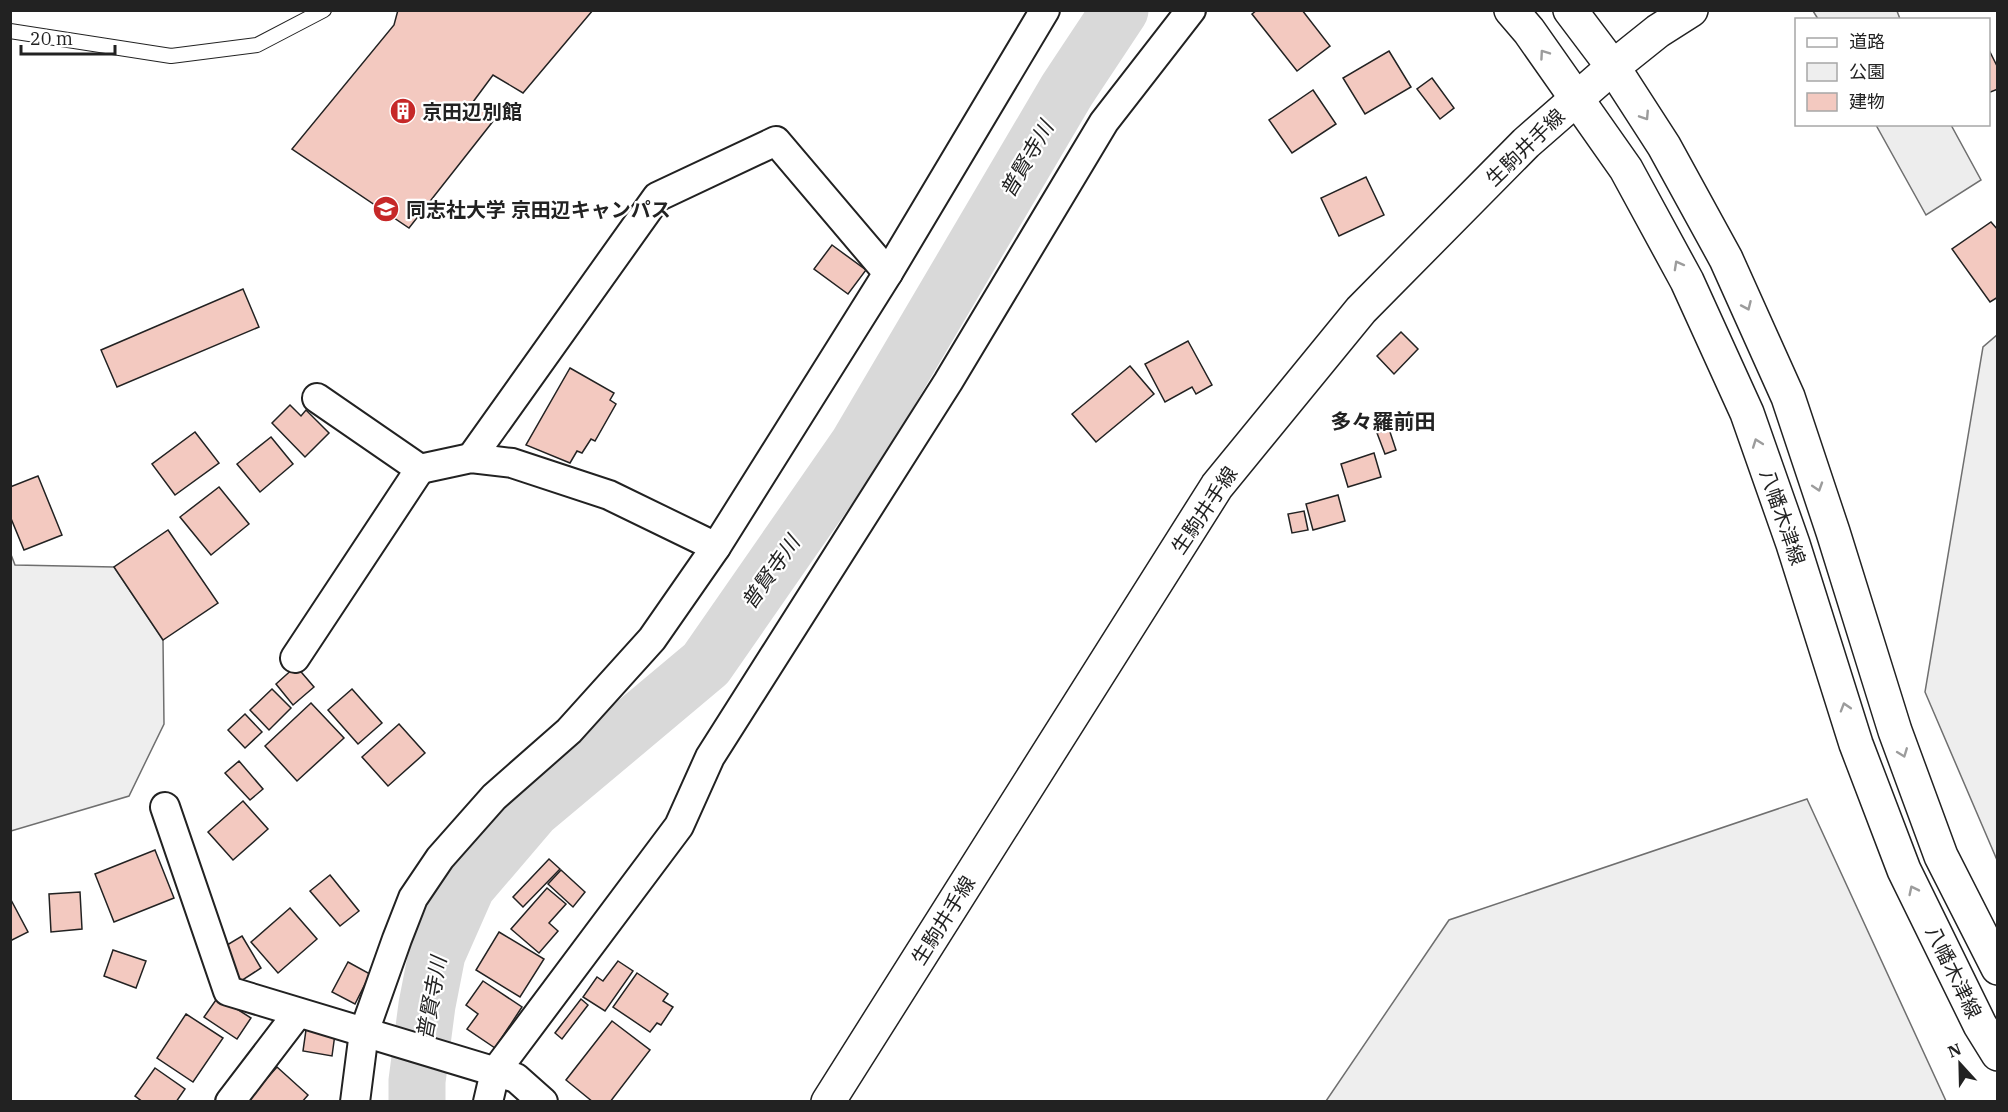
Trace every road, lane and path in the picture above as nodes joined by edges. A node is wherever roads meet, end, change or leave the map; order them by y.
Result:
1 (324, 10) edge
2 (1045, 10) edge
3 (1191, 10) edge
4 (1511, 10) edge
5 (1570, 10) edge
6 (1691, 10) edge
7 (10, 31) edge
8 (1613, 67) junction
9 (1575, 99) junction
10 (888, 273) junction
11 (317, 398) dead end
12 (471, 458) junction
13 (420, 470) junction
14 (716, 547) junction
15 (295, 658) dead end
16 (165, 807) dead end
17 (1998, 968) edge
18 (298, 1013) junction
19 (371, 1034) junction
20 (1998, 1054) edge
21 (495, 1071) junction
22 (230, 1101) edge
23 (355, 1101) edge
24 (488, 1101) edge
25 (543, 1101) edge
26 (828, 1101) edge

1 - 7 lane
2 - 10 street
3 - 21 street
9 -> 4 main road, 八幡木津線
5 - 8 main road, 八幡木津線
6 - 8 main road, 生駒井手線
8 - 9 main road, 生駒井手線
8 -> 17 main road, 八幡木津線
20 -> 9 main road, 八幡木津線
9 - 26 main road, 生駒井手線
10 - 12 street
10 - 14 street
11 - 13 street
12 - 13 street
12 - 14 street
13 - 15 street
14 - 19 street
16 - 18 street
18 - 19 street
18 - 22 street
19 - 21 street
19 - 23 street
21 - 24 street
21 - 25 street

